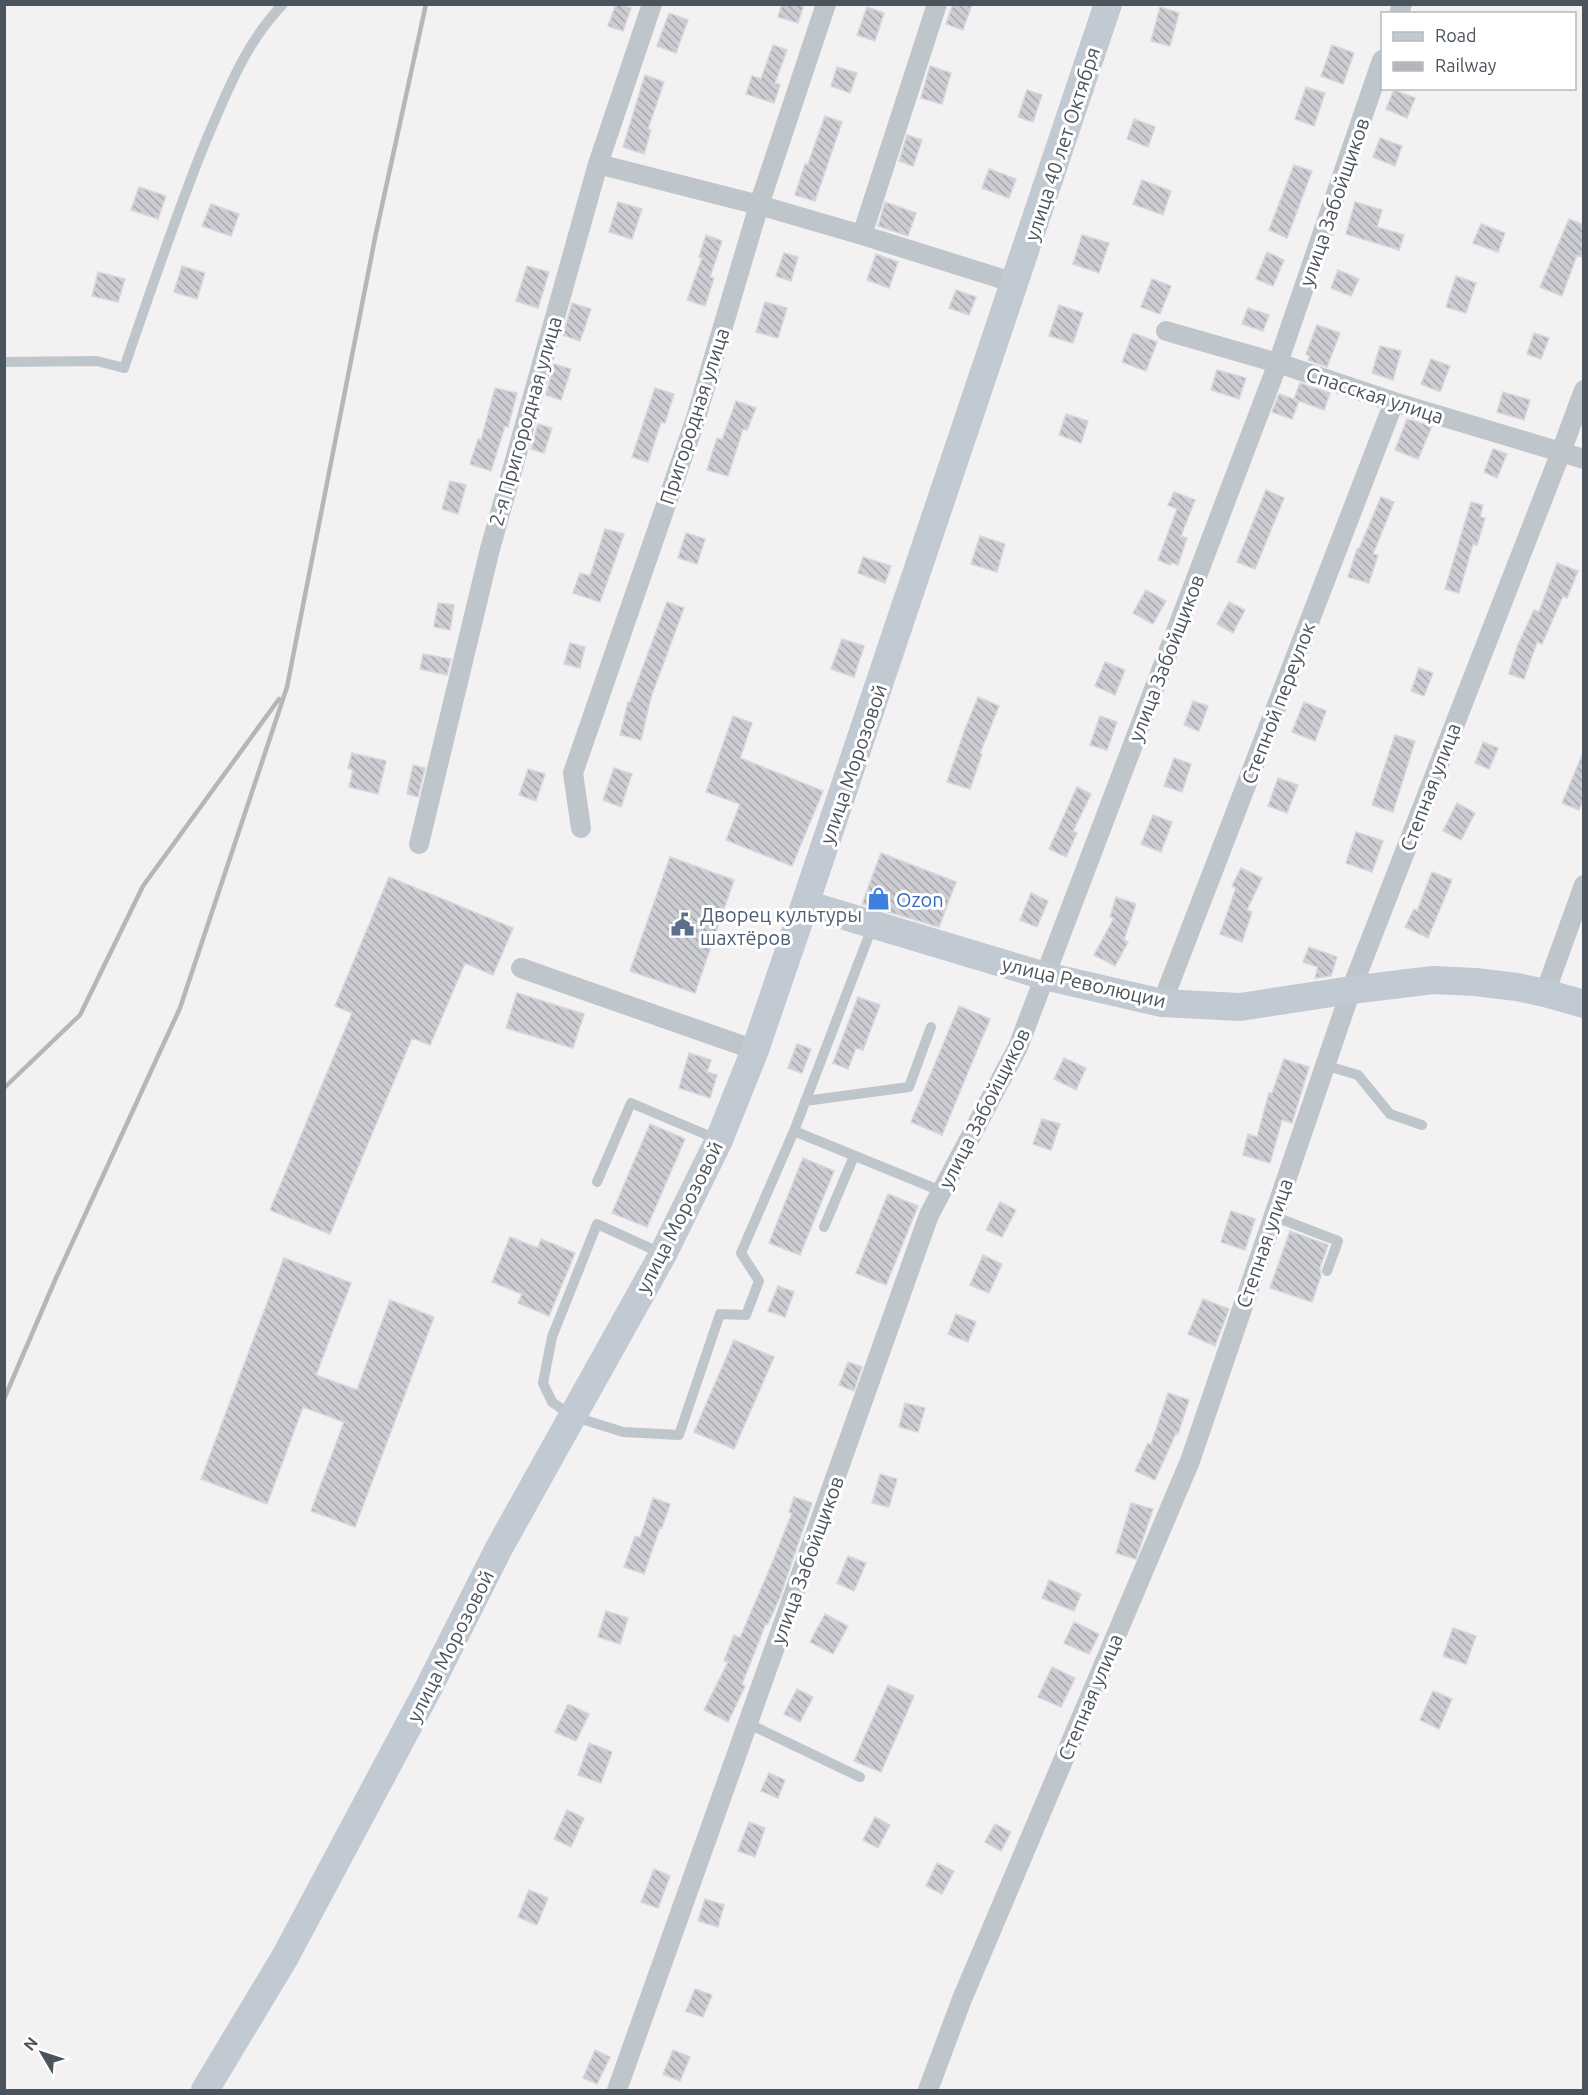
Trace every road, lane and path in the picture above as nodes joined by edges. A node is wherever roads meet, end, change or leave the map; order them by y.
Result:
1 (283, 4) edge
2 (652, 4) edge
3 (826, 4) edge
4 (937, 4) edge
5 (1108, 4) edge
6 (1381, 66) edge
7 (598, 164) junction
8 (759, 206) junction
9 (862, 235) junction
10 (1015, 283) junction
11 (1166, 331) dead end
12 (4, 362) edge
13 (1278, 363) junction
14 (1584, 390) edge
15 (1394, 402) junction
16 (1561, 452) junction
17 (1584, 459) edge
18 (581, 828) dead end
19 (420, 844) dead end
20 (1584, 885) edge
21 (805, 904) junction
22 (873, 925) junction
23 (521, 968) dead end
24 (1045, 976) junction
25 (1351, 990) junction
26 (1545, 993) junction
27 (1162, 1003) junction
28 (1584, 1004) edge
29 (931, 1028) dead end
30 (755, 1050) junction
31 (1324, 1065) junction
32 (805, 1101) junction
33 (1422, 1125) dead end
34 (794, 1131) junction
35 (719, 1140) junction
36 (854, 1156) junction
37 (597, 1182) dead end
38 (941, 1191) junction
39 (1273, 1216) junction
40 (824, 1227) dead end
41 (663, 1254) junction
42 (1327, 1271) dead end
43 (572, 1416) junction
44 (749, 1724) junction
45 (860, 1777) dead end
46 (205, 2091) edge
47 (617, 2091) edge
48 (928, 2091) edge

1 - 12 lane
2 - 7 street, 2-я Пригородная улица
3 - 8 street, Пригородная улица
4 - 9 street
5 - 10 main road, улица 40 лет Октября
6 - 13 street, улица Забойщиков
7 - 8 street
7 - 19 street, 2-я Пригородная улица
8 - 9 street
8 - 18 street, Пригородная улица
9 - 10 street
10 - 21 main road, улица Морозовой
11 - 13 street, Спасская улица
13 - 15 street, Спасская улица
13 - 24 street, улица Забойщиков
14 - 16 street, Степная улица
15 - 16 street, Спасская улица
15 - 27 street, Степной переулок
16 - 17 street, Спасская улица
16 - 25 street, Степная улица
20 - 26 street
21 - 22 main road, улица Революции
21 - 30 main road, улица Морозовой
22 - 24 main road, улица Революции
22 - 32 lane
23 - 30 street
24 - 27 main road, улица Революции
24 - 38 street, улица Забойщиков
25 - 26 main road, улица Революции
25 - 27 main road, улица Революции
25 - 31 street, Степная улица
26 - 28 main road, улица Революции
29 - 32 lane
30 - 35 main road, улица Морозовой
31 - 33 lane
31 - 39 street, Степная улица
32 - 34 lane
34 - 36 lane
34 - 43 lane
35 - 37 lane
35 - 41 main road, улица Морозовой
36 - 38 lane
36 - 40 lane
38 - 44 street, улица Забойщиков
39 - 42 lane
39 - 48 street, Степная улица
41 - 43 main road, улица Морозовой
41 - 43 lane
43 - 46 main road, улица Морозовой
44 - 45 lane
44 - 47 street, улица Забойщиков

